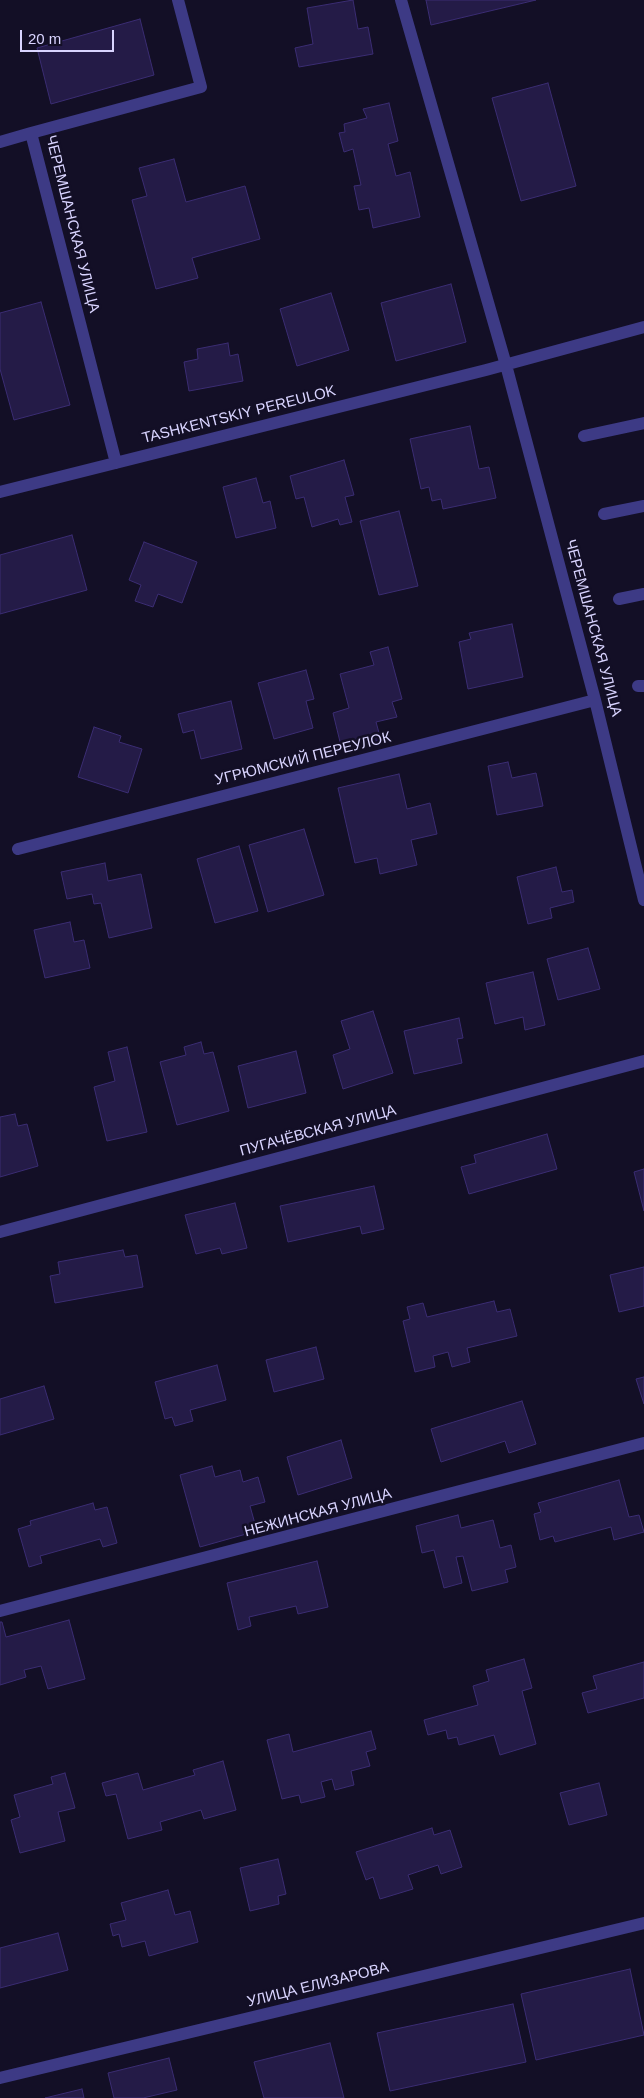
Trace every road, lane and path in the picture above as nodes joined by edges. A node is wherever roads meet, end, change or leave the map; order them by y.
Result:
1 (178, 0) edge
2 (401, 0) edge
3 (31, 133) junction
4 (0, 142) edge
5 (644, 327) edge
6 (506, 365) junction
7 (644, 424) edge
8 (584, 436) dead end
9 (116, 463) junction
10 (0, 492) edge
11 (644, 506) edge
12 (604, 514) dead end
13 (644, 594) edge
14 (619, 599) dead end
15 (595, 700) junction
16 (18, 849) dead end
17 (644, 900) edge
18 (644, 1061) edge
19 (0, 1232) edge
20 (644, 1444) edge
21 (0, 1612) edge
22 (644, 1923) edge
23 (0, 2078) edge

1 - 3 street, ЧЕРЕМШАНСКАЯ УЛИЦА
2 - 6 street, ЧЕРЕМШАНСКАЯ УЛИЦА
3 - 4 street
3 - 9 street, ЧЕРЕМШАНСКАЯ УЛИЦА
5 - 6 street, TASHKENTSKIY PEREULOK
6 - 9 street, TASHKENTSKIY PEREULOK
6 - 15 street, ЧЕРЕМШАНСКАЯ УЛИЦА
7 - 8 street
9 - 10 street, TASHKENTSKIY PEREULOK
11 - 12 street
13 - 14 street
15 - 16 street, УГРЮМСКИЙ ПЕРЕУЛОК
15 - 17 street, ЧЕРЕМШАНСКАЯ УЛИЦА
18 - 19 street, ПУГАЧЁВСКАЯ УЛИЦА
20 - 21 street, НЕЖИНСКАЯ УЛИЦА
22 - 23 street, УЛИЦА ЕЛИЗАРОВА

